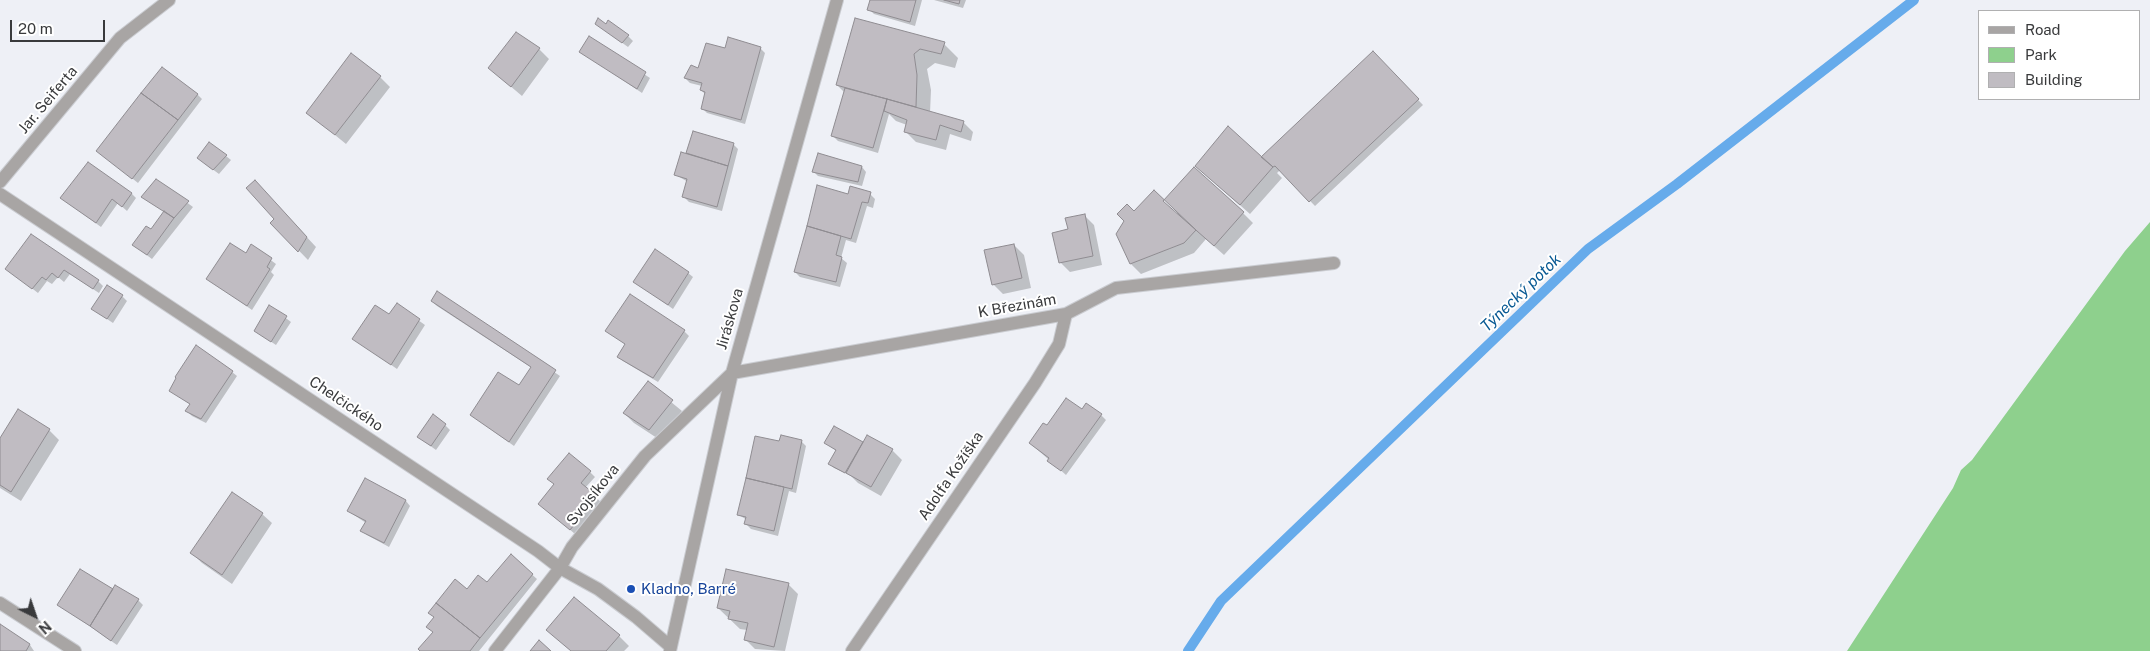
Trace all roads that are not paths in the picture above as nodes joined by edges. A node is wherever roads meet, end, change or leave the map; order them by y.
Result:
1 (169, 0) edge
2 (837, 0) edge
3 (0, 182) edge
4 (0, 194) edge
5 (1334, 263) dead end
6 (1066, 314) junction
7 (732, 373) junction
8 (560, 568) junction
9 (0, 603) edge
10 (670, 649) edge
11 (75, 651) edge
12 (496, 651) edge
13 (852, 651) edge

1 - 3 street, Jar. Seiferta
2 - 7 street, Jiráskova
4 - 8 street, Chelčického
5 - 6 street, K Březinám
6 - 7 street, K Březinám
6 - 13 street, Adolfa Kožíška
7 - 8 street, Svojsíkova
7 - 10 street, Jiráskova
8 - 10 street, Chelčického
8 - 12 street, Svojsíkova
9 - 11 street

